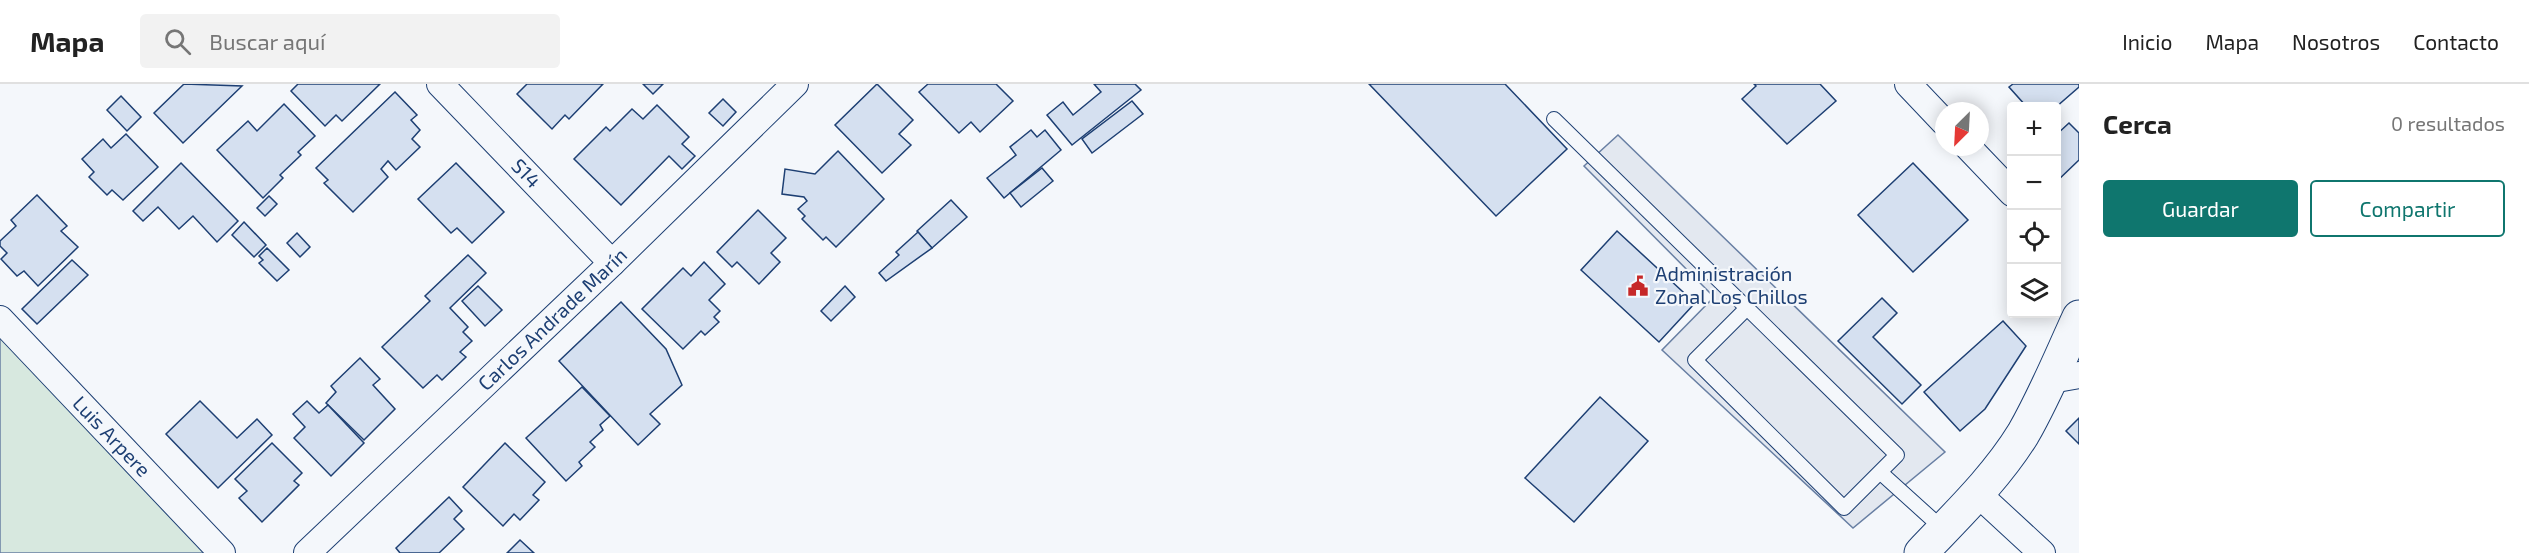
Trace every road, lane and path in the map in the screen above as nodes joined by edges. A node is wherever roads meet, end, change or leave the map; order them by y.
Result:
1 (440, 84) edge
2 (795, 84) edge
3 (1908, 84) edge
4 (1935, 112) edge
5 (1554, 119) dead end
6 (1977, 156) edge
7 (2007, 188) edge
8 (612, 263) junction
9 (1748, 307) junction
10 (2079, 317) edge
11 (0, 320) edge
12 (2065, 377) edge
13 (1881, 473) junction
14 (1977, 493) junction
15 (1943, 529) junction
16 (222, 553) edge
17 (307, 553) edge
18 (1921, 553) edge
19 (2042, 553) edge

1 - 8 street, S14
2 - 8 street, Carlos Andrade Marín
3 - 4 street
5 - 9 lane
6 - 7 street
8 - 17 street, Carlos Andrade Marín
9 - 13 lane
9 - 13 lane
10 - 12 street
11 - 16 street, Luis Arpere
12 - 14 street
13 - 15 lane
14 - 15 street
14 - 19 street
15 - 18 street

